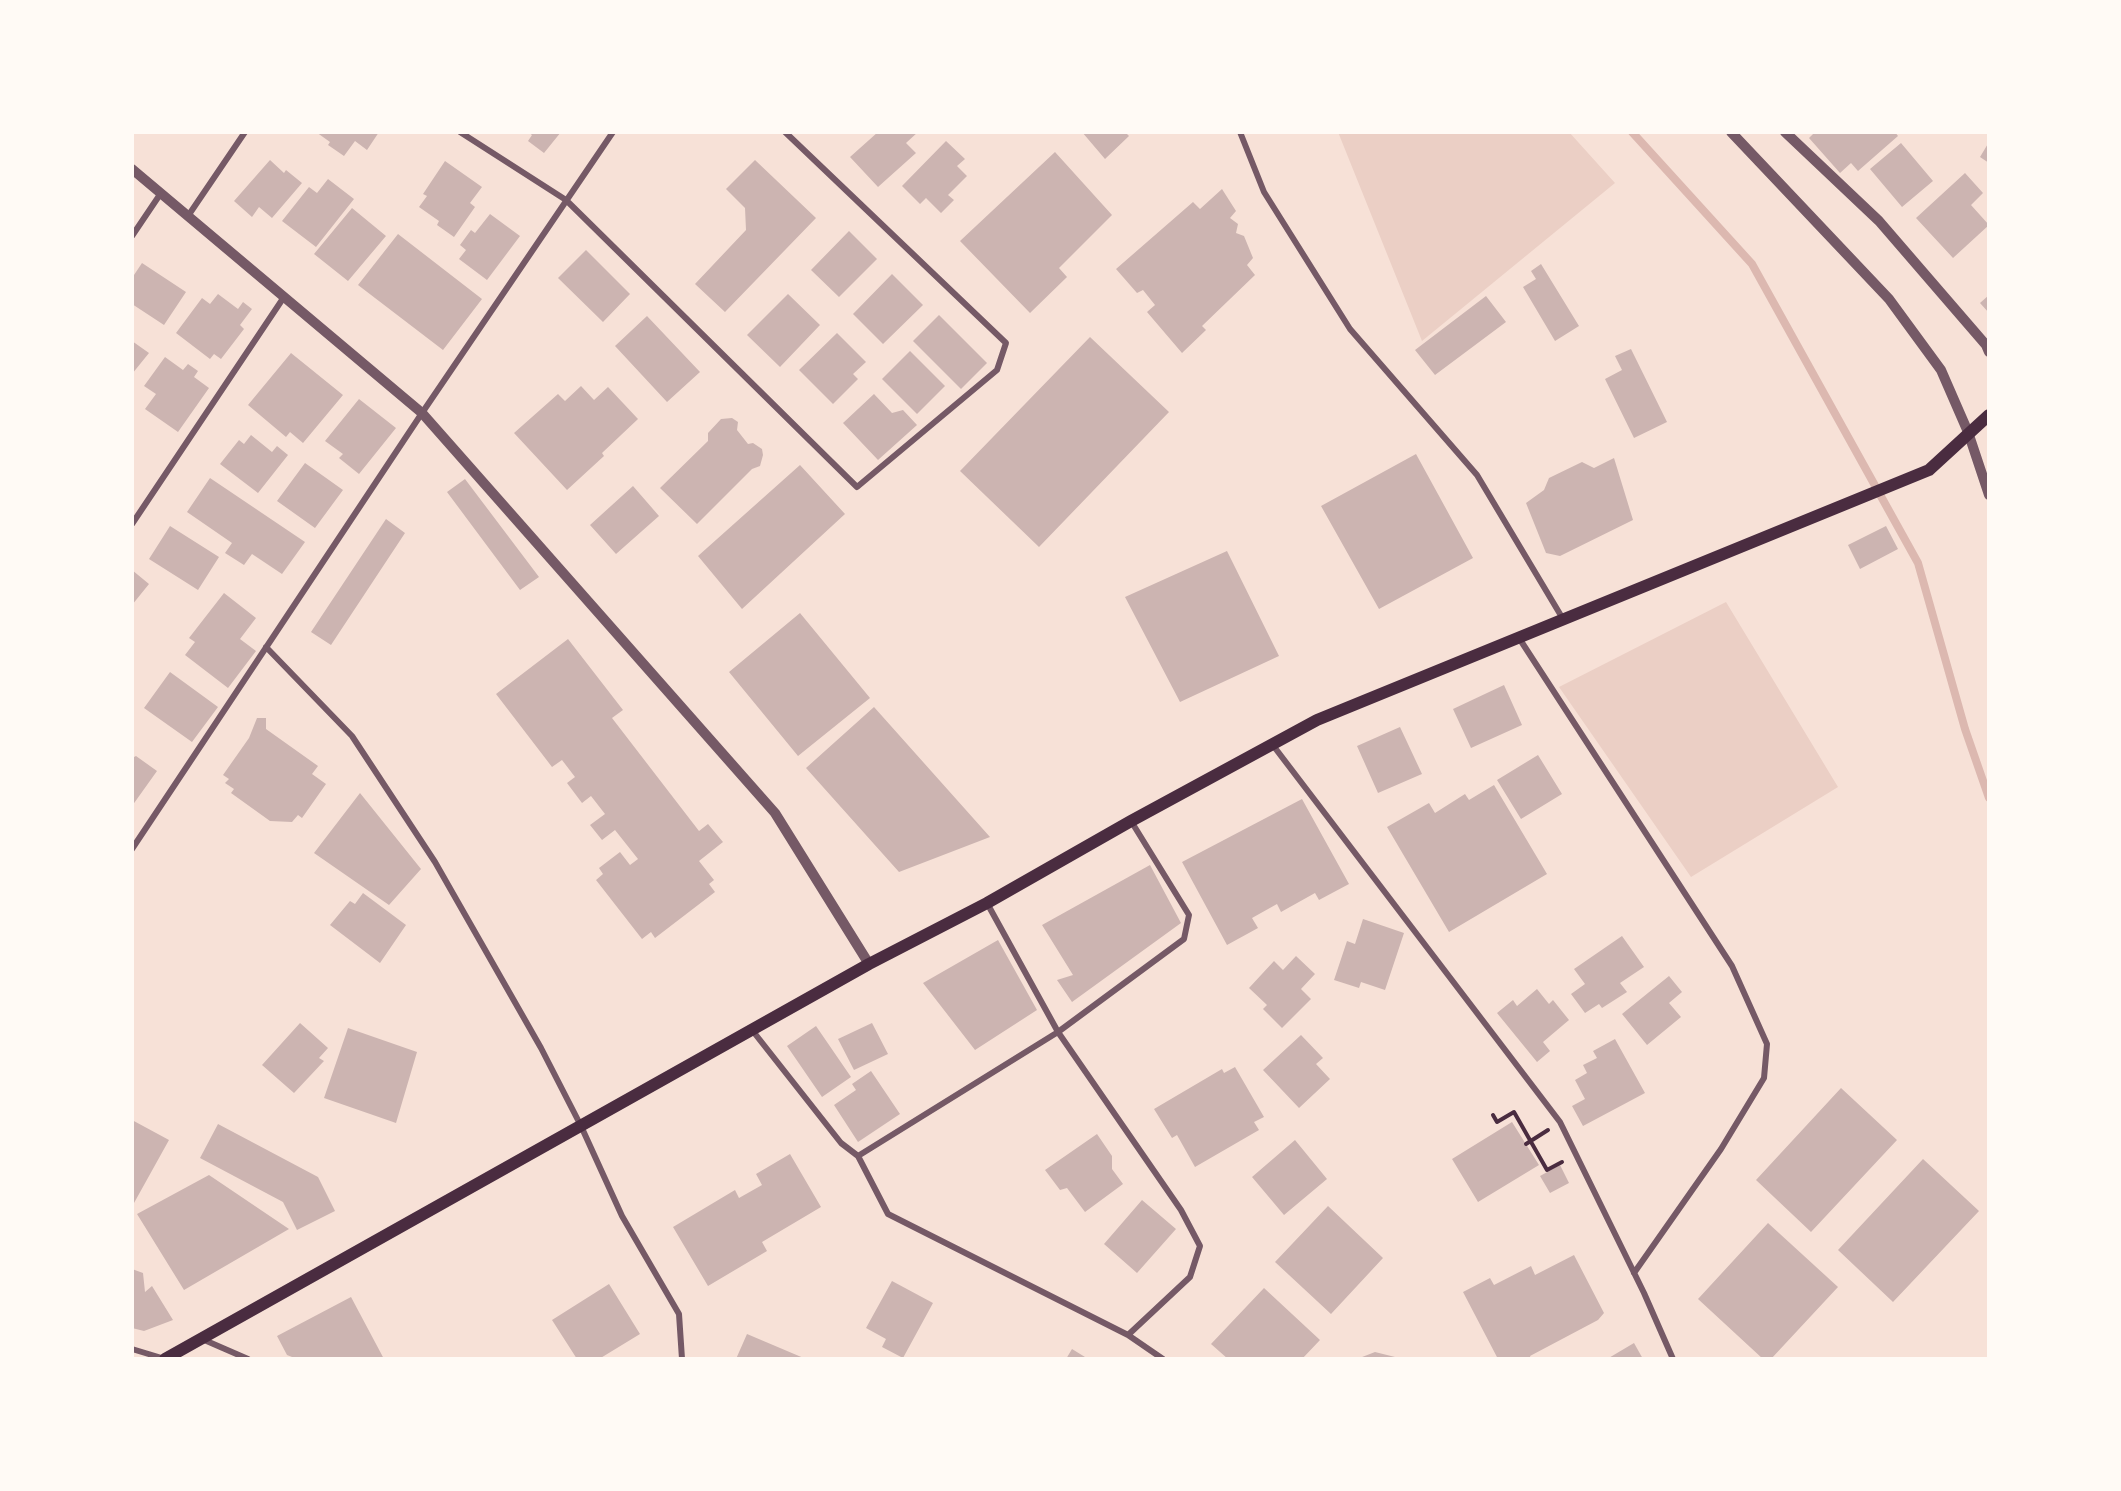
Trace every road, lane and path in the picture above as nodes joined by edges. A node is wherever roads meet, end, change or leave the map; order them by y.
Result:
1 (245, 132) edge
2 (460, 132) edge
3 (613, 132) edge
4 (785, 132) edge
5 (1240, 132) edge
6 (1731, 132) edge
7 (1785, 132) edge
8 (132, 169) edge
9 (161, 193) junction
10 (566, 200) junction
11 (188, 216) junction
12 (132, 236) edge
13 (284, 297) junction
14 (1989, 352) edge
15 (422, 413) junction
16 (1989, 415) edge
17 (1968, 432) junction
18 (1989, 495) edge
19 (132, 524) edge
20 (1563, 620) junction
21 (1520, 638) junction
22 (266, 647) junction
23 (1272, 744) junction
24 (1131, 821) junction
25 (132, 849) edge
26 (987, 903) junction
27 (869, 964) junction
28 (752, 1029) junction
29 (1058, 1032) junction
30 (1493, 1115) dead end
31 (1560, 1122) junction
32 (580, 1126) junction
33 (1528, 1142) junction
34 (1576, 1154) junction
35 (858, 1156) junction
36 (1634, 1273) junction
37 (1128, 1335) junction
38 (202, 1338) junction
39 (132, 1349) edge
40 (165, 1359) edge
41 (248, 1359) edge
42 (682, 1359) edge
43 (1163, 1359) edge
44 (1673, 1359) edge

1 - 11 street
2 - 10 street
3 - 10 street
4 - 10 street
5 - 20 street
6 - 17 street
7 - 14 street
8 - 9 street
9 - 11 street
9 - 12 street
10 - 15 street
11 - 13 street
13 - 15 street
13 - 19 street
15 - 22 street
15 - 27 street
16 - 17 main road
17 - 18 street
17 - 20 main road
20 - 21 main road
21 - 23 main road
21 - 36 street
22 - 25 street
22 - 32 street
23 - 24 main road
23 - 31 street
24 - 26 main road
24 - 29 street
26 - 27 main road
26 - 29 street
27 - 28 main road
28 - 32 main road
28 - 35 street
29 - 35 street
29 - 37 street
30 - 33 path
31 - 33 path
31 - 34 street
32 - 38 main road
32 - 42 street
33 - 34 path
34 - 36 street
35 - 37 street
36 - 44 street
37 - 43 street
38 - 40 main road
38 - 41 street
39 - 40 street

